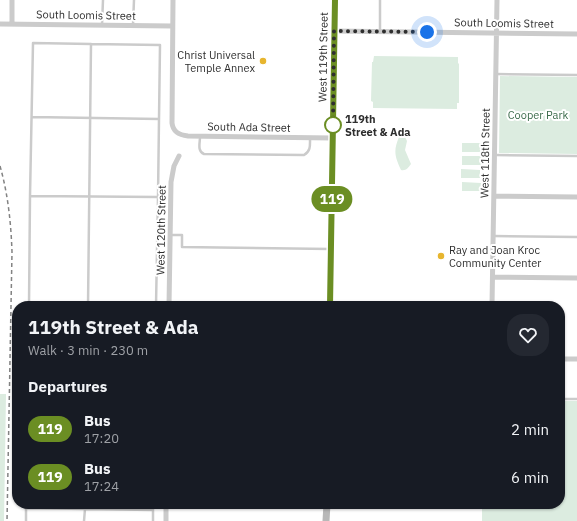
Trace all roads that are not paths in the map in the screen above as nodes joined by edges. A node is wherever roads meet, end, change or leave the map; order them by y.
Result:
1 (12, 0) edge
2 (103, 0) edge
3 (134, 0) edge
4 (173, 0) edge
5 (335, 0) edge
6 (380, 0) edge
7 (497, 0) edge
8 (0, 24) edge
9 (12, 24) junction
10 (102, 25) junction
11 (134, 26) junction
12 (172, 26) junction
13 (334, 31) junction
14 (380, 32) junction
15 (497, 33) junction
16 (577, 34) edge
17 (91, 44) junction
18 (496, 74) junction
19 (577, 75) edge
20 (32, 117) junction
21 (90, 118) junction
22 (159, 119) junction
23 (200, 136) junction
24 (310, 137) junction
25 (332, 138) junction
26 (495, 155) junction
27 (178, 156) dead end
28 (577, 156) edge
29 (30, 196) junction
30 (89, 196) junction
31 (494, 196) junction
32 (158, 197) junction
33 (577, 197) edge
34 (170, 235) junction
35 (493, 236) junction
36 (577, 237) edge
37 (331, 249) junction
38 (492, 277) junction
39 (577, 278) edge
40 (29, 301) edge
41 (88, 301) edge
42 (156, 301) edge
43 (169, 301) edge
44 (330, 301) edge
45 (492, 301) edge
46 (565, 359) edge
47 (577, 359) edge
48 (565, 399) edge
49 (577, 399) edge
50 (26, 509) edge
51 (84, 509) joint
52 (166, 509) edge
53 (327, 509) edge
54 (153, 510) joint
55 (26, 521) edge
56 (84, 521) edge
57 (153, 521) edge
58 (166, 521) edge
59 (326, 521) edge

1 - 9 street
2 - 10 lane
3 - 11 lane
4 - 12 street
5 - 13 street, West 119th Street
6 - 14 lane
7 - 15 street, West 118th Street
8 - 9 street, South Loomis Street
9 - 10 street, South Loomis Street
10 - 11 street, South Loomis Street
11 - 12 street, South Loomis Street
12 - 23 street, South Ada Street
13 - 14 street, South Loomis Street
13 - 25 street, West 119th Street
14 - 15 street, South Loomis Street
15 - 16 street, South Loomis Street
15 - 18 street, West 118th Street
17 - 20 lane
17 - 21 lane
17 - 22 lane
18 - 19 lane
18 - 26 street, West 118th Street
20 - 21 lane
20 - 29 lane
21 - 22 lane
21 - 30 lane
22 - 32 lane
23 - 24 street, South Ada Street
23 - 24 lane
24 - 25 street, South Ada Street
25 - 37 street, West 119th Street
26 - 28 lane
26 - 31 street, West 118th Street
27 - 34 street, West 120th Street
29 - 30 lane
29 - 40 lane
30 - 32 lane
30 - 41 lane
31 - 33 street
31 - 35 street, West 118th Street
32 - 42 lane
34 - 37 lane
34 - 43 street, West 120th Street
35 - 36 lane
35 - 38 street, West 118th Street
37 - 44 street, West 119th Street
38 - 39 street
38 - 45 street, West 118th Street
46 - 47 street
48 - 49 lane
50 - 55 lane
51 - 54 lane
51 - 56 lane
52 - 58 street
53 - 59 street
54 - 57 lane

